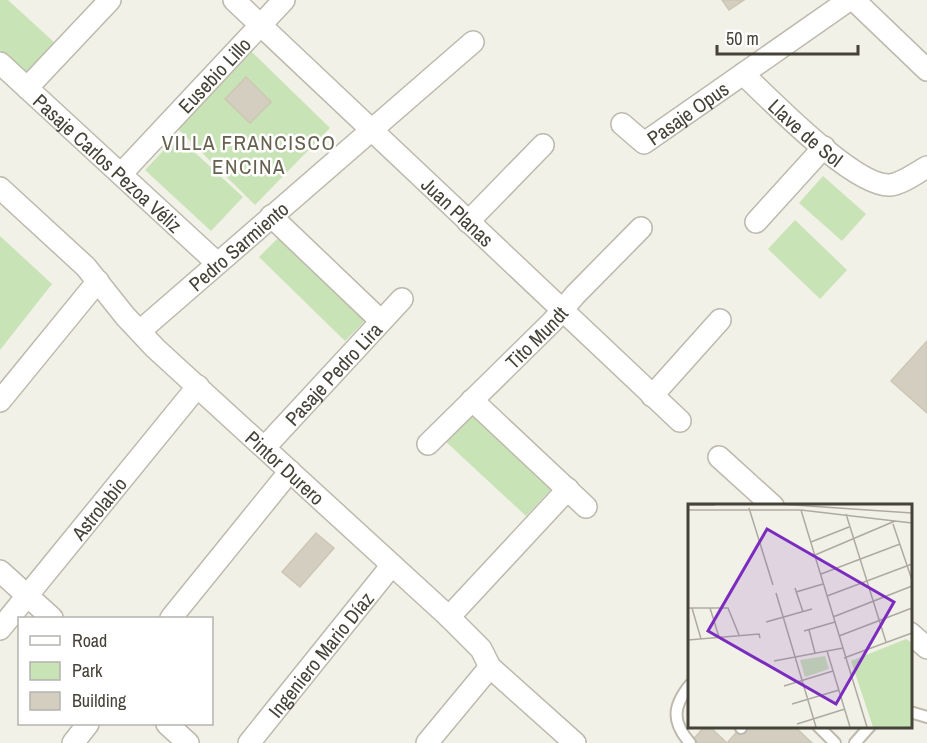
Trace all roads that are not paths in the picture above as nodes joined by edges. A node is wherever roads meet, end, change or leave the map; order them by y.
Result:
1 (110, 0) edge
2 (234, 0) edge
3 (284, 0) edge
4 (849, 0) edge
5 (854, 0) edge
6 (260, 25) junction
7 (473, 42) dead end
8 (0, 63) edge
9 (750, 69) junction
10 (927, 70) edge
11 (27, 88) junction
12 (622, 124) dead end
13 (371, 130) junction
14 (543, 145) dead end
15 (824, 147) junction
16 (927, 167) edge
17 (121, 174) junction
18 (0, 188) edge
19 (272, 216) junction
20 (468, 222) junction
21 (756, 222) dead end
22 (641, 228) dead end
23 (217, 263) junction
24 (98, 281) junction
25 (402, 299) dead end
26 (562, 310) junction
27 (720, 320) dead end
28 (381, 321) junction
29 (140, 331) junction
30 (198, 386) junction
31 (652, 396) junction
32 (472, 400) junction
33 (0, 401) edge
34 (680, 421) dead end
35 (428, 444) dead end
36 (265, 447) junction
37 (719, 456) dead end
38 (290, 471) junction
39 (568, 489) junction
40 (771, 504) edge
41 (586, 507) dead end
42 (392, 565) junction
43 (0, 571) edge
44 (27, 595) junction
45 (455, 610) junction
46 (51, 617) edge
47 (172, 617) edge
48 (0, 629) edge
49 (912, 635) edge
50 (927, 648) edge
51 (490, 667) junction
52 (688, 688) edge
53 (912, 713) edge
54 (927, 717) edge
55 (86, 725) edge
56 (169, 725) edge
57 (820, 728) edge
58 (866, 735) edge
59 (73, 743) edge
60 (188, 743) edge
61 (249, 743) edge
62 (427, 743) edge
63 (574, 743) edge
64 (690, 743) edge
65 (836, 743) edge
66 (855, 743) edge

1 - 11 street
2 - 6 street, Juan Planas
3 - 6 street, Eusebio Lillo
4 - 9 street
5 - 10 street
6 - 13 street, Juan Planas
6 - 17 street, Eusebio Lillo
7 - 13 street, Pedro Sarmiento
8 - 11 street, Pasaje Carlos Pezoa Véliz
9 - 12 street, Pasaje Opus
9 - 15 street, Llave de Sol
11 - 17 street, Pasaje Carlos Pezoa Véliz
13 - 19 street, Pedro Sarmiento
13 - 20 street, Juan Planas
14 - 20 street
15 - 16 street, Llave de Sol
15 - 21 street
17 - 23 street, Pasaje Carlos Pezoa Véliz
18 - 24 street, Pintor Durero
19 - 23 street, Pedro Sarmiento
19 - 28 street
20 - 26 street, Juan Planas
22 - 26 street, Tito Mundt
23 - 29 street, Pedro Sarmiento
24 - 29 street, Pintor Durero
24 - 33 street
25 - 28 street, Pasaje Pedro Lira
26 - 31 street, Juan Planas
26 - 32 street, Tito Mundt
27 - 31 street
28 - 36 street, Pasaje Pedro Lira
29 - 30 street, Pintor Durero
30 - 36 street, Pintor Durero
30 - 44 street, Astrolabio
31 - 34 street, Juan Planas
32 - 35 street, Tito Mundt
32 - 39 street
36 - 38 street, Pintor Durero
37 - 40 street
38 - 42 street, Pintor Durero
38 - 47 street
39 - 41 street
39 - 45 street
42 - 45 street, Pintor Durero
42 - 61 street, Ingeniero Mario Díaz
43 - 44 street
44 - 46 street
44 - 48 street, Astrolabio
45 - 51 street, Pintor Durero
49 - 50 street
51 - 62 street
51 - 63 street, Pintor Durero
52 - 64 lane
53 - 54 lane
55 - 59 street
56 - 60 street
57 - 65 lane
58 - 66 lane

